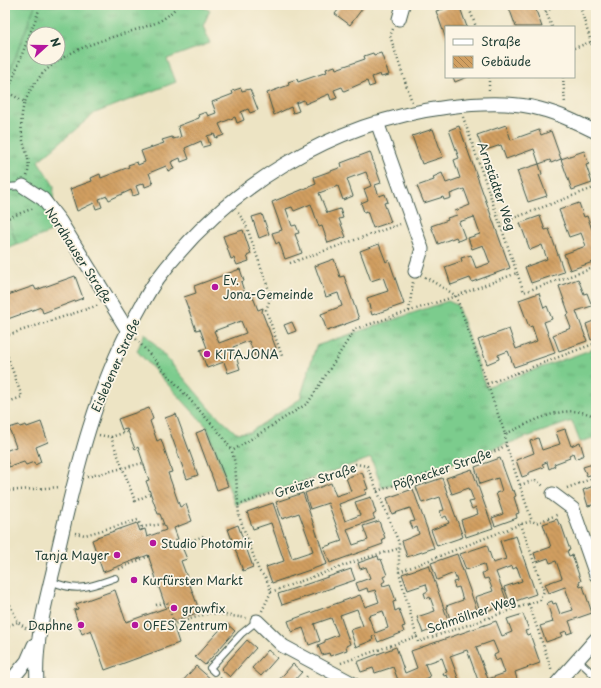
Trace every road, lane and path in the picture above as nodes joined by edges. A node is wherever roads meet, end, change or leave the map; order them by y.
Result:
1 (41, 5) edge
2 (178, 5) edge
3 (402, 5) edge
4 (468, 5) edge
5 (544, 5) edge
6 (555, 5) edge
7 (593, 5) edge
8 (546, 12) junction
9 (399, 19) joint
10 (476, 26) edge
11 (552, 26) edge
12 (591, 42) junction
13 (575, 48) edge
14 (595, 54) edge
15 (563, 78) edge
16 (6, 91) edge
17 (25, 102) junction
18 (460, 106) junction
19 (416, 111) junction
20 (564, 117) junction
21 (377, 122) junction
22 (596, 132) edge
23 (23, 186) junction
24 (5, 187) edge
25 (596, 187) edge
26 (43, 199) junction
27 (230, 203) junction
28 (5, 219) edge
29 (412, 220) junction
30 (501, 223) junction
31 (290, 263) dead end
32 (596, 267) edge
33 (415, 271) junction
34 (517, 273) junction
35 (456, 296) junction
36 (109, 301) junction
37 (409, 310) junction
38 (128, 331) junction
39 (5, 336) edge
40 (596, 343) edge
41 (5, 349) edge
42 (282, 356) dead end
43 (487, 384) junction
44 (5, 403) edge
45 (596, 416) edge
46 (87, 431) junction
47 (128, 431) dead end
48 (505, 434) junction
49 (111, 437) junction
50 (506, 445) junction
51 (232, 451) junction
52 (143, 463) dead end
53 (123, 469) junction
54 (596, 477) edge
55 (74, 483) junction
56 (520, 485) junction
57 (5, 491) edge
58 (377, 491) junction
59 (150, 494) dead end
60 (553, 494) junction
61 (238, 505) junction
62 (573, 509) junction
63 (532, 521) junction
64 (164, 524) dead end
65 (521, 524) junction
66 (63, 530) junction
67 (204, 536) dead end
68 (176, 546) dead end
69 (397, 549) junction
70 (151, 555) dead end
71 (398, 572) junction
72 (596, 575) edge
73 (115, 578) joint
74 (52, 581) junction
75 (271, 592) junction
76 (5, 594) edge
77 (529, 604) junction
78 (156, 605) dead end
79 (258, 621) junction
80 (18, 622) junction
81 (5, 627) edge
82 (418, 636) junction
83 (38, 638) junction
84 (596, 639) edge
85 (577, 659) junction
86 (325, 669) junction
87 (214, 672) dead end
88 (596, 678) edge
89 (555, 680) edge
90 (9, 683) edge
91 (37, 683) edge
92 (352, 683) edge

1 - 16 path
2 - 17 path
3 - 9 street
4 - 10 path
5 - 8 path
6 - 8 path
7 - 12 path
8 - 11 path
9 - 19 path
12 - 13 path
12 - 14 path
15 - 20 path
16 - 17 path
17 - 23 path
18 - 19 street, Eislebener Straße
18 - 20 street, Eislebener Straße
18 - 30 path, Arnstädter Weg
19 - 21 street, Eislebener Straße
20 - 22 street, Eislebener Straße
21 - 27 street, Eislebener Straße
21 - 29 street
23 - 24 lane
23 - 26 street, Nordhauser Straße
25 - 30 path
26 - 28 path
26 - 36 street, Nordhauser Straße
27 - 38 street, Eislebener Straße
27 - 42 path
29 - 31 path
29 - 33 street
30 - 34 path, Arnstädter Weg
32 - 34 path, Arnstädter Weg
33 - 35 path
33 - 37 path
34 - 35 path
35 - 37 path
35 - 43 path, Pößnecker Straße
36 - 38 street, Nordhauser Straße
36 - 39 path
37 - 51 path
38 - 46 street, Eislebener Straße
38 - 51 path
40 - 43 path
41 - 44 path
43 - 48 path, Pößnecker Straße
45 - 48 path
46 - 49 path
46 - 55 street, Eislebener Straße
47 - 49 path
48 - 50 path, Pößnecker Straße
49 - 53 path
50 - 56 path, Pößnecker Straße
50 - 58 path, Pößnecker Straße
51 - 61 path
52 - 53 path
53 - 55 path
53 - 59 path
54 - 60 path
55 - 57 path
55 - 66 street, Eislebener Straße
56 - 60 path
56 - 63 path, Pößnecker Straße
58 - 61 path, Greizer Straße
58 - 69 path
60 - 62 street
61 - 75 path
62 - 63 path
62 - 72 street
63 - 65 path
64 - 66 path
65 - 71 path
65 - 77 path, Schmöllner Weg
66 - 74 street, Eislebener Straße
67 - 68 path
69 - 71 path
69 - 75 path
70 - 73 path
71 - 82 path
73 - 74 lane
74 - 83 street, Eislebener Straße
75 - 79 path
76 - 80 path
77 - 82 path, Schmöllner Weg
77 - 89 path, Schmöllner Weg
78 - 79 path
79 - 86 street
79 - 87 lane
80 - 81 path
80 - 83 path
82 - 86 path, Schmöllner Weg
83 - 90 street, Eislebener Straße
83 - 91 street, Eislebener Straße
84 - 85 street
85 - 88 lane
85 - 89 street
86 - 92 street

